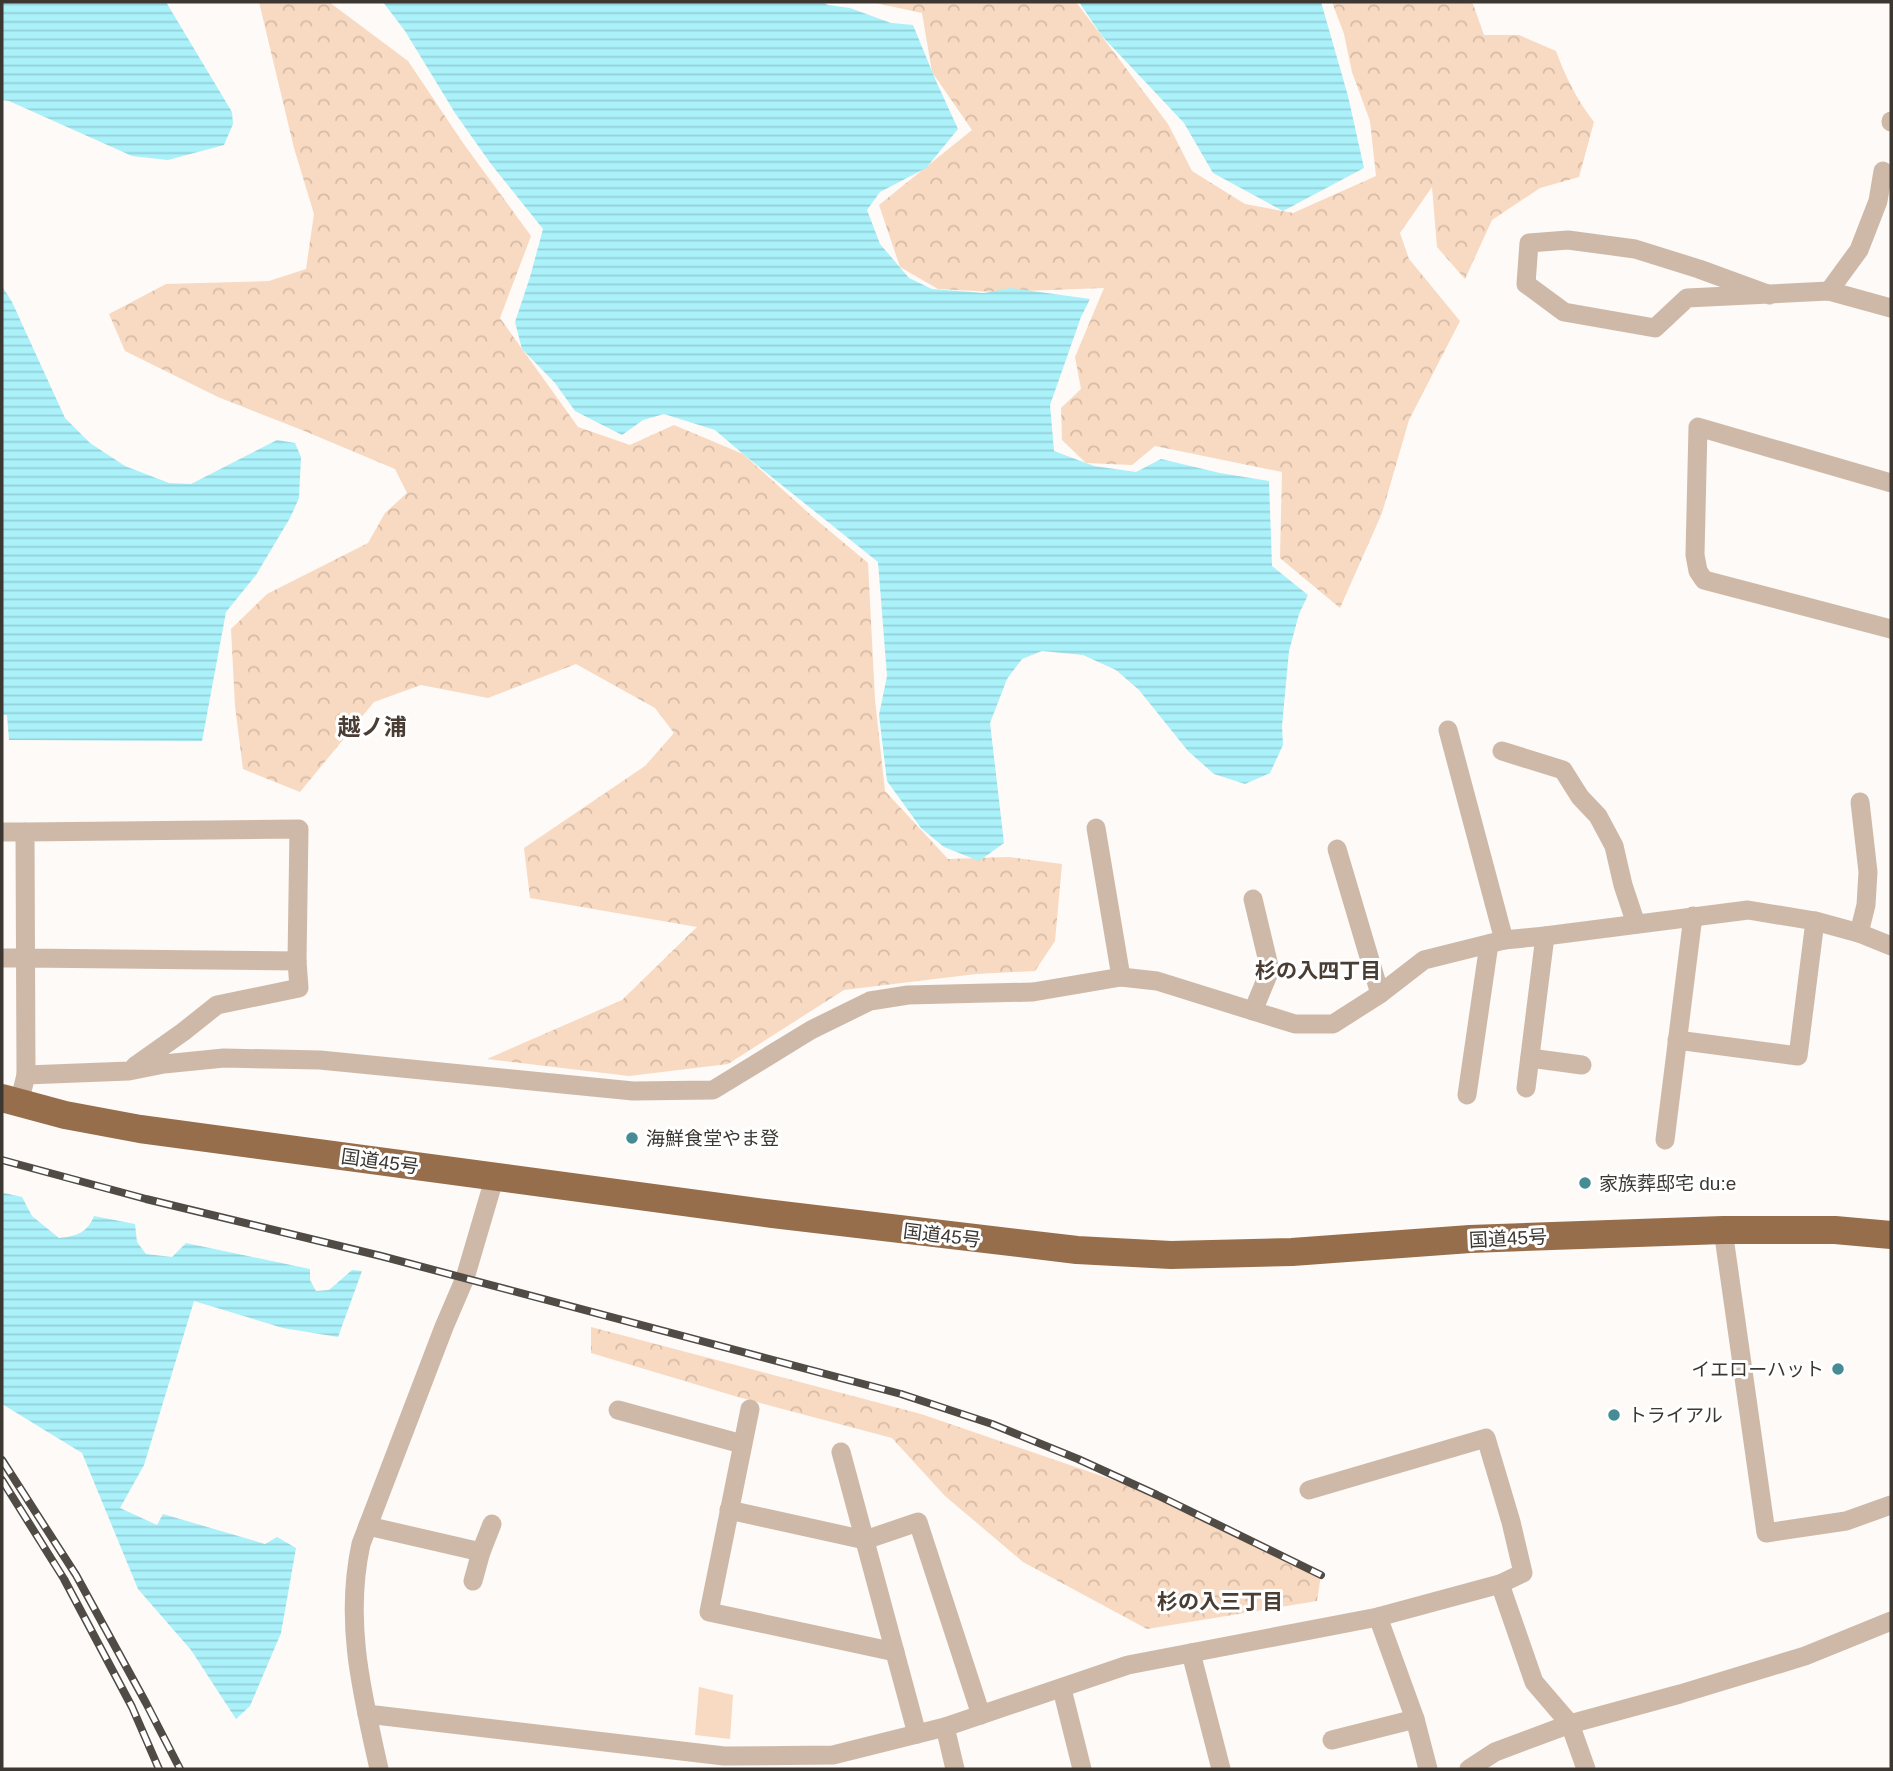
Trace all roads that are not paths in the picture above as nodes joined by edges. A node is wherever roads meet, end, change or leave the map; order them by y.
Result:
1 (1883, 172) dead end
2 (1829, 291) junction
3 (1770, 295) junction
4 (1891, 308) edge
5 (1891, 483) edge
6 (1891, 629) edge
7 (1448, 730) dead end
8 (1502, 751) dead end
9 (1860, 802) dead end
10 (1096, 828) dead end
11 (2, 832) edge
12 (25, 832) junction
13 (1337, 849) dead end
14 (1253, 899) dead end
15 (1693, 916) junction
16 (1815, 922) junction
17 (1636, 924) junction
18 (1859, 933) junction
19 (1545, 936) junction
20 (1496, 942) junction
21 (1891, 946) edge
22 (2, 958) edge
23 (26, 958) junction
24 (297, 961) junction
25 (1121, 977) junction
26 (1380, 994) junction
27 (1253, 1011) junction
28 (1677, 1040) junction
29 (1530, 1058) junction
30 (1582, 1065) dead end
31 (129, 1071) junction
32 (26, 1075) junction
33 (1526, 1088) dead end
34 (1467, 1095) dead end
35 (10, 1101) edge
36 (1665, 1140) dead end
37 (495, 1177) junction
38 (1723, 1230) junction
39 (1891, 1235) edge
40 (750, 1409) dead end
41 (618, 1410) dead end
42 (742, 1444) junction
43 (841, 1452) dead end
44 (1309, 1490) dead end
45 (1891, 1505) edge
46 (729, 1510) junction
47 (492, 1524) dead end
48 (368, 1526) junction
49 (865, 1540) junction
50 (481, 1552) junction
51 (474, 1581) dead end
52 (1500, 1584) junction
53 (1378, 1617) junction
54 (1891, 1621) edge
55 (895, 1652) junction
56 (1191, 1653) junction
57 (1062, 1689) junction
58 (367, 1714) junction
59 (981, 1715) junction
60 (1415, 1719) junction
61 (1570, 1724) junction
62 (944, 1727) junction
63 (917, 1734) junction
64 (1332, 1740) dead end
65 (835, 1762) edge
66 (723, 1763) edge
67 (379, 1769) edge
68 (955, 1769) edge
69 (1082, 1769) edge
70 (1220, 1769) edge
71 (1427, 1769) edge
72 (1469, 1769) edge
73 (1586, 1769) edge

1 - 2 street
2 - 3 street
2 - 4 street
3 - 3 street
5 - 6 street
7 - 20 street
8 - 17 street
9 - 18 street
10 - 25 street
11 - 12 street
12 - 23 street
12 - 24 street
13 - 26 street
14 - 27 street
15 - 16 street
15 - 17 street
15 - 28 street
16 - 18 street
16 - 28 street
17 - 19 street
18 - 21 street
19 - 20 street
19 - 29 street
20 - 26 street
20 - 34 street
22 - 23 street
23 - 24 street
23 - 32 street
24 - 31 street
25 - 27 street
25 - 31 street
26 - 27 street
28 - 36 street
29 - 30 street
29 - 33 street
31 - 32 street
32 - 35 street
35 - 37 highway, 国道45号
37 - 38 highway, 国道45号
37 - 48 street
38 - 39 highway, 国道45号
38 - 45 street
40 - 42 street
41 - 42 street
42 - 46 street
43 - 49 street
44 - 52 street
46 - 49 street
46 - 55 street
47 - 50 street
48 - 50 street
48 - 58 street
49 - 55 street
49 - 59 street
50 - 51 street
52 - 53 street
52 - 61 street
53 - 56 street
53 - 60 street
54 - 61 street
55 - 63 street
56 - 57 street
56 - 70 street
57 - 59 street
57 - 69 street
58 - 66 street
58 - 67 street
59 - 62 street
60 - 64 street
60 - 71 street
61 - 72 street
61 - 73 street
62 - 63 street
62 - 68 street
63 - 65 street
65 - 66 street

